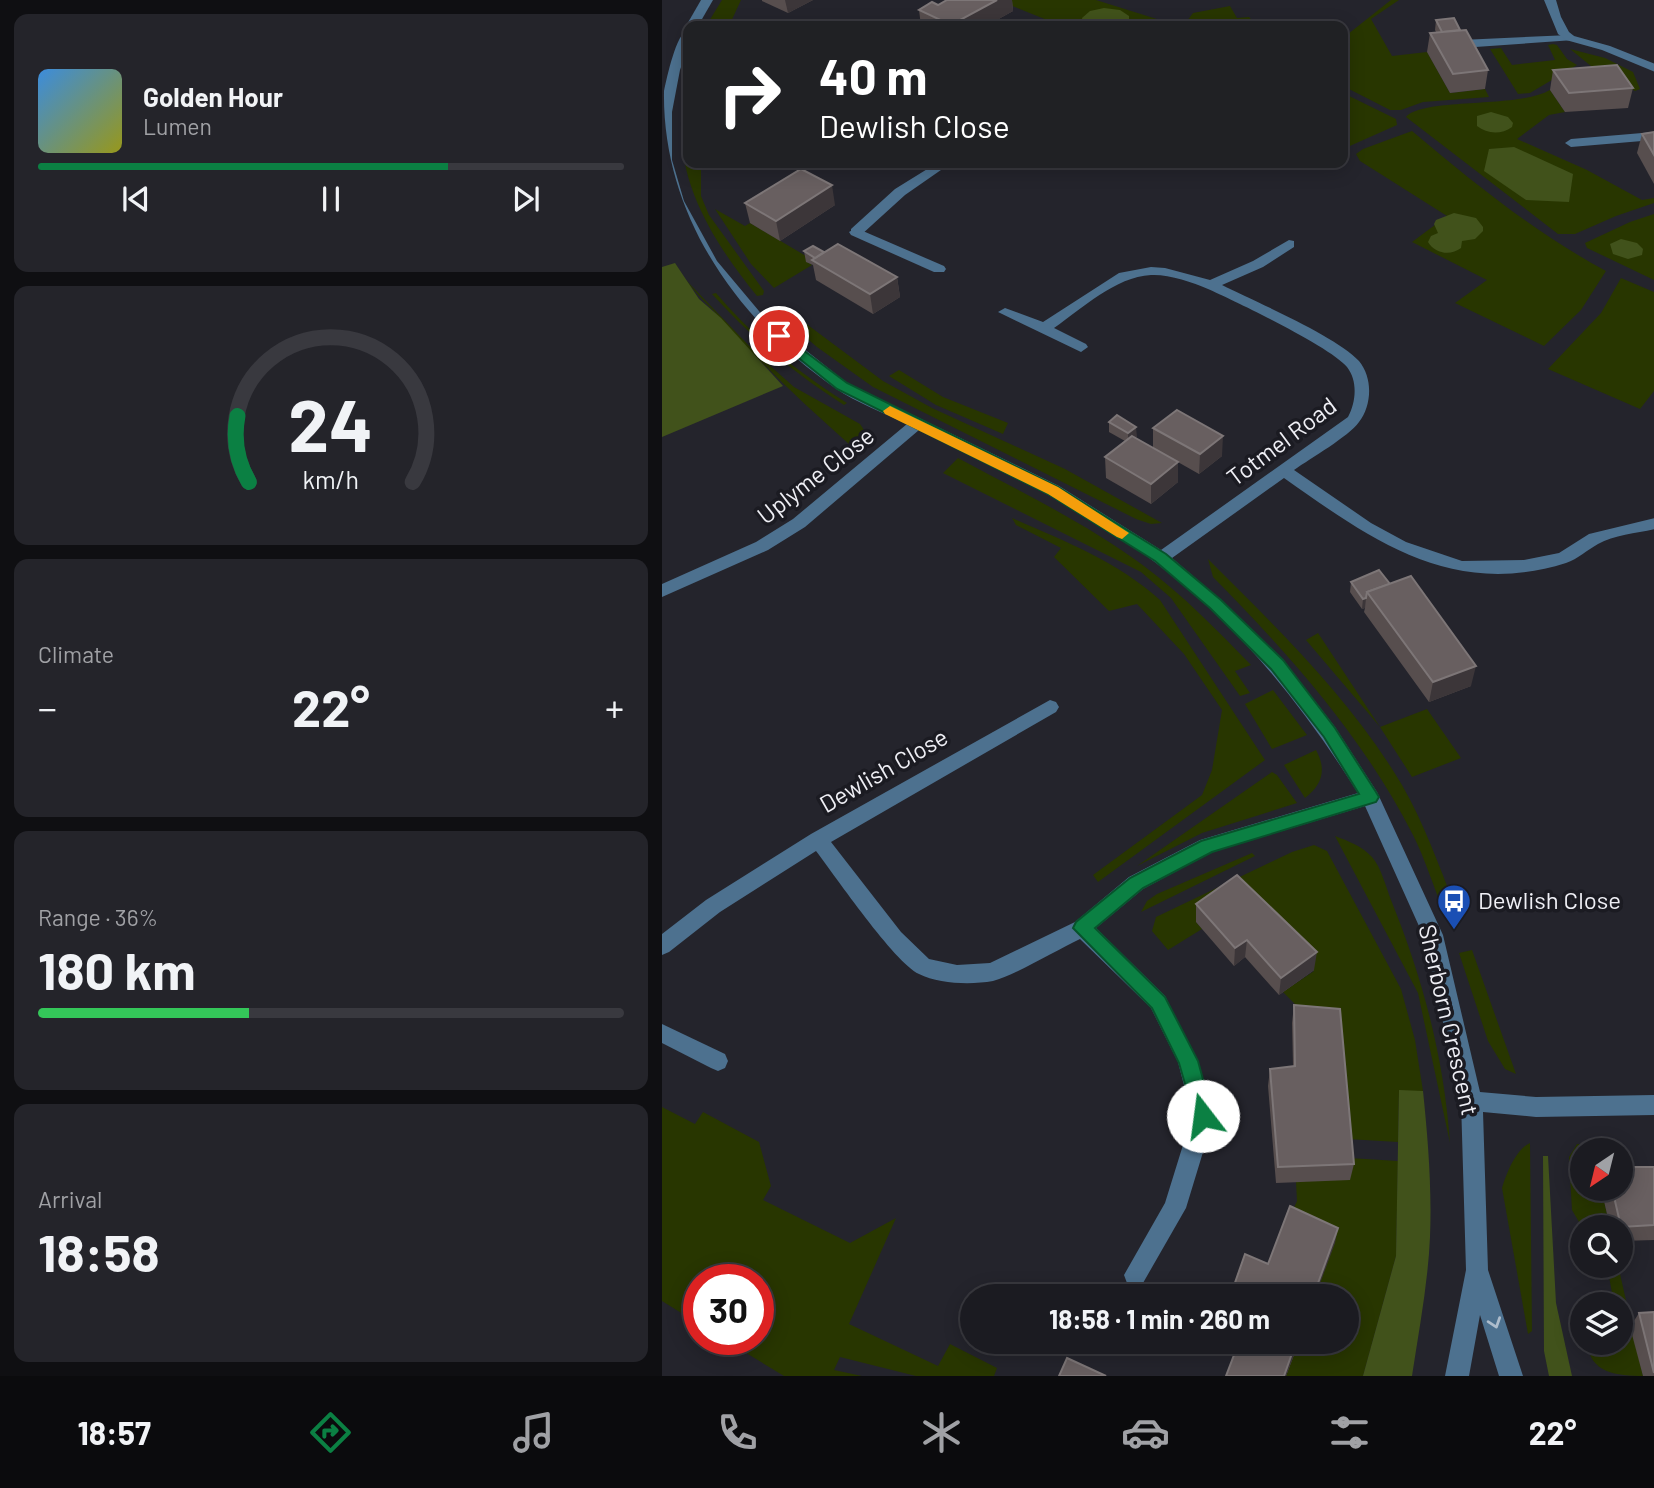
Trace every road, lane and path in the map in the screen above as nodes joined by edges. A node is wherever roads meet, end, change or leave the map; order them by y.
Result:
1 (707, 0) edge
2 (1550, 0) edge
3 (695, 21) edge
4 (1570, 38) junction
5 (1461, 44) edge
6 (1654, 69) edge
7 (681, 70) edge
8 (1654, 136) edge
9 (1571, 143) dead end
10 (937, 168) edge
11 (670, 202) edge
12 (1289, 244) dead end
13 (938, 269) dead end
14 (1212, 285) junction
15 (1004, 312) dead end
16 (1044, 328) junction
17 (1081, 347) dead end
18 (917, 425) junction
19 (1285, 471) junction
20 (1654, 523) edge
21 (1161, 558) junction
22 (662, 590) edge
23 (1050, 707) dead end
24 (1370, 797) junction
25 (818, 840) junction
26 (1082, 928) junction
27 (662, 946) edge
28 (662, 1033) edge
29 (718, 1061) dead end
30 (1472, 1101) junction
31 (1654, 1105) edge
32 (1477, 1270) junction
33 (1135, 1275) dead end
34 (1457, 1376) edge
35 (1511, 1376) edge

1 - 3 street
2 - 4 street
4 - 5 street
4 - 6 street
7 - 11 street, Sherborn Crescent
8 - 9 street
10 - 13 street
11 - 18 street, Sherborn Crescent
12 - 14 street
14 - 16 street, Totmel Road
14 - 19 street, Totmel Road
15 - 16 street
16 - 17 street
18 - 21 street, Sherborn Crescent
18 - 22 street, Uplyme Close
19 - 20 street
19 - 21 street, Totmel Road
21 - 24 street, Sherborn Crescent
23 - 25 street, Dewlish Close
24 - 26 street, Dewlish Close
24 - 30 street, Sherborn Crescent
25 - 26 street, Dewlish Close
25 - 27 street, Dewlish Close
26 - 33 street
28 - 29 street
30 - 31 street
30 - 32 street, Sherborn Crescent
32 - 34 street, Sherborn Crescent
32 -> 35 street, Sherborn Crescent

